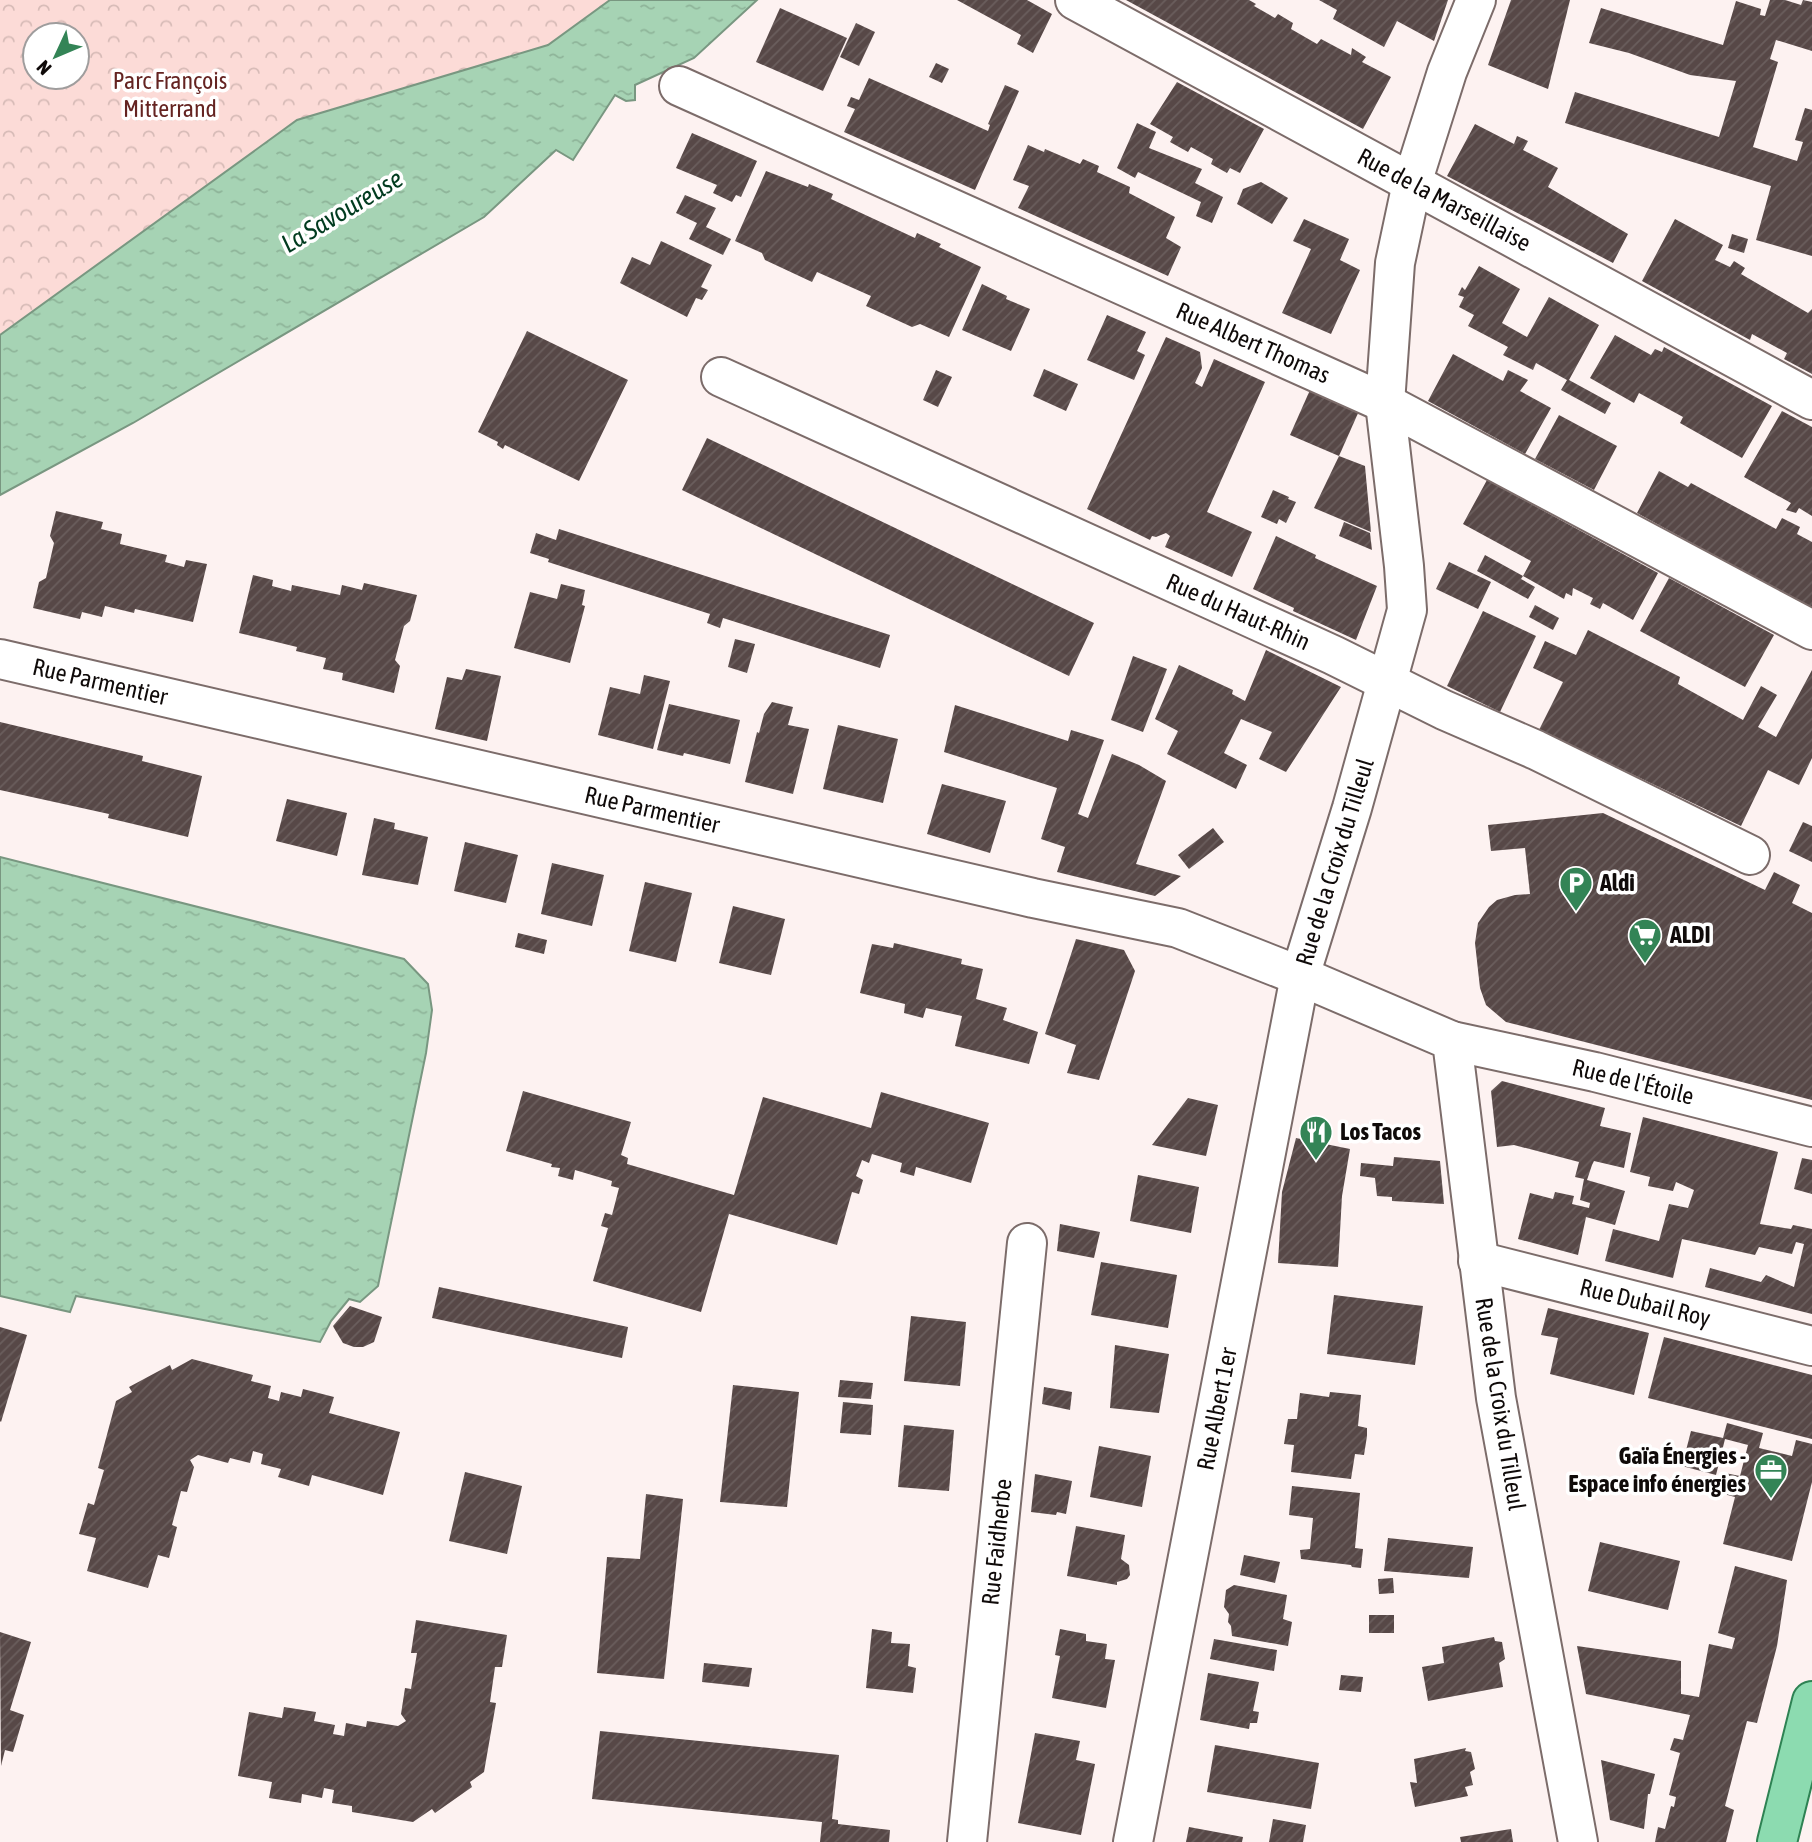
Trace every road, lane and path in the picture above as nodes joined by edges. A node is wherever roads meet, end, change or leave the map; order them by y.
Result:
1 (1075, 0) edge
2 (1476, 0) edge
3 (679, 86) dead end
4 (1412, 183) junction
5 (722, 377) dead end
6 (1812, 400) edge
7 (1385, 403) junction
8 (1812, 630) edge
9 (0, 659) edge
10 (1389, 682) junction
11 (1750, 855) dead end
12 (1300, 976) junction
13 (1452, 1041) junction
14 (1812, 1127) edge
15 (1027, 1242) dead end
16 (1478, 1261) junction
17 (1812, 1346) edge
18 (1812, 1701) edge
19 (967, 1842) edge
20 (1133, 1842) edge
21 (1578, 1842) edge
22 (1777, 1842) edge

1 - 4 street, Rue de la Marseillaise
2 - 4 street, Rue de la Croix du Tilleul
3 - 7 street, Rue Albert Thomas
4 - 6 street, Rue de la Marseillaise
4 - 7 street, Rue de la Croix du Tilleul
5 - 10 street, Rue du Haut-Rhin
7 - 8 street, Rue Albert Thomas
7 - 10 street, Rue de la Croix du Tilleul
9 - 12 street, Rue Parmentier
10 - 11 street, Rue du Haut-Rhin
10 - 12 street, Rue de la Croix du Tilleul
12 - 13 street, Rue de la Croix du Tilleul
12 - 20 street, Rue Albert 1er
13 - 14 street, Rue de l'Étoile
13 - 16 street, Rue de la Croix du Tilleul
15 - 19 street, Rue Faidherbe
16 - 17 street, Rue Dubail Roy
16 - 21 street, Rue de la Croix du Tilleul
18 - 22 main road

